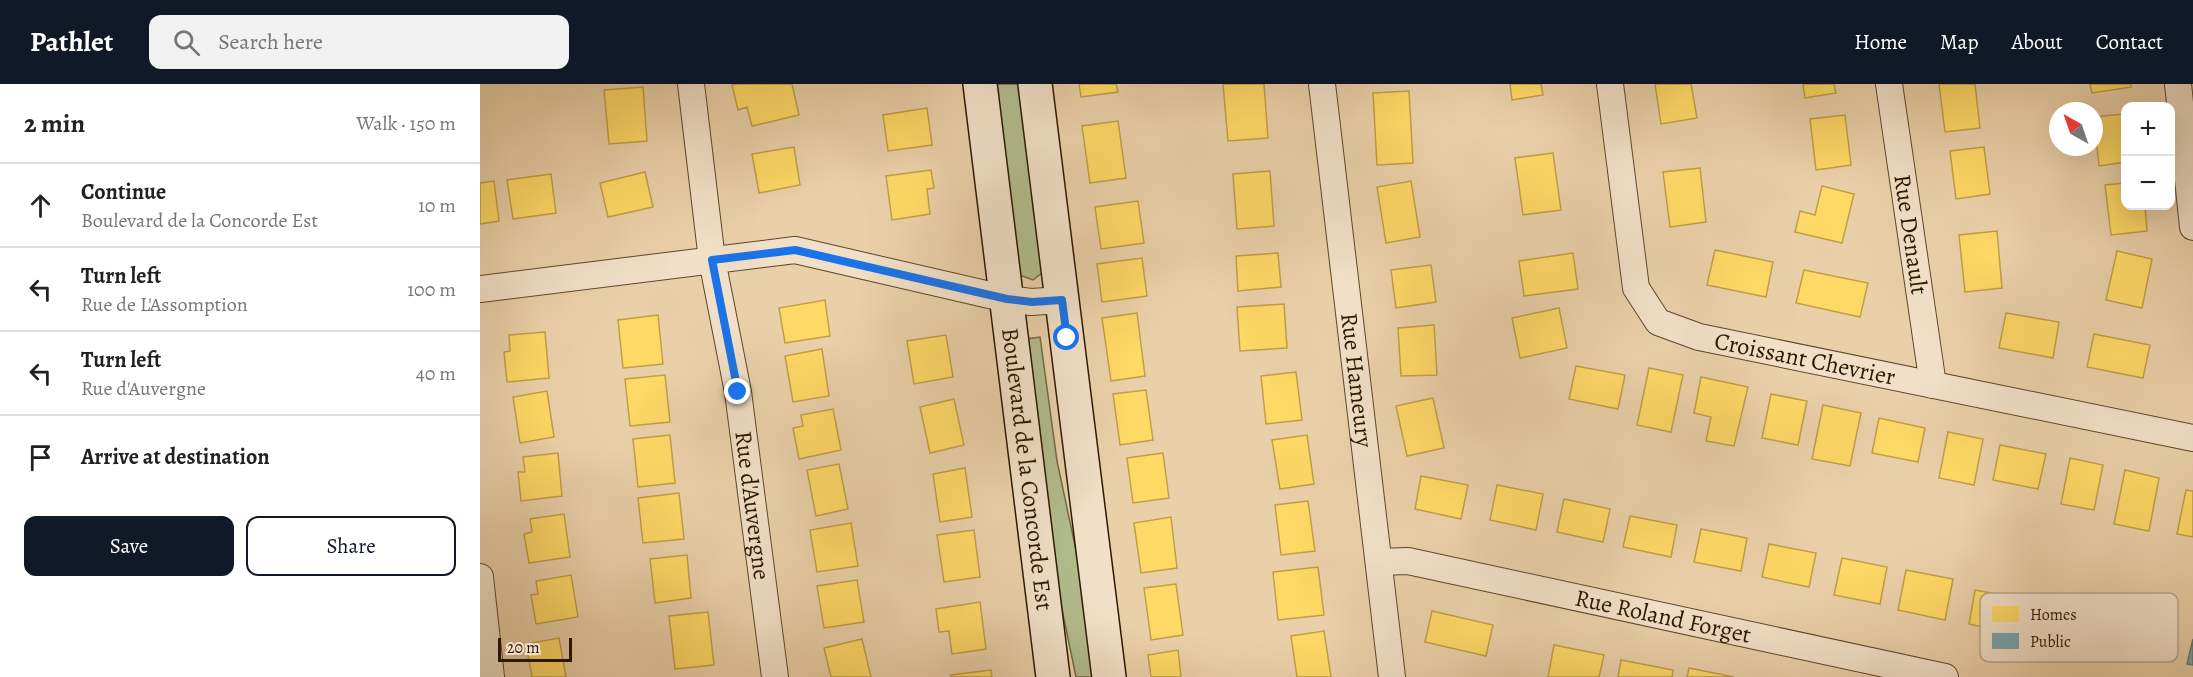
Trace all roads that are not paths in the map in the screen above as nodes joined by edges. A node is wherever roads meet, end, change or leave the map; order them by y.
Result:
1 (691, 84) edge
2 (981, 84) edge
3 (1035, 84) edge
4 (1322, 84) edge
5 (1610, 84) edge
6 (1889, 84) edge
7 (2178, 84) edge
8 (2193, 227) edge
9 (712, 260) junction
10 (480, 289) edge
11 (1007, 299) junction
12 (1062, 300) junction
13 (1933, 385) junction
14 (2193, 438) edge
15 (1379, 562) junction
16 (480, 577) edge
17 (491, 677) edge
18 (775, 677) edge
19 (1053, 677) edge
20 (1109, 677) edge
21 (1392, 677) edge
22 (1945, 677) edge

1 - 9 street, Rue d'Auvergne
2 - 11 street, Boulevard de la Concorde Est
3 - 12 street
4 - 15 street, Rue Hameury
5 - 13 street, Croissant Chevrier
6 - 13 street, Rue Denault
7 - 8 street
9 - 10 street
9 - 11 street
9 - 18 street, Rue d'Auvergne
11 - 12 street
11 - 19 street, Boulevard de la Concorde Est
12 - 20 street
13 - 14 street, Croissant Chevrier
15 - 21 street, Rue Hameury
15 - 22 street, Rue Roland Forget
16 - 17 street

